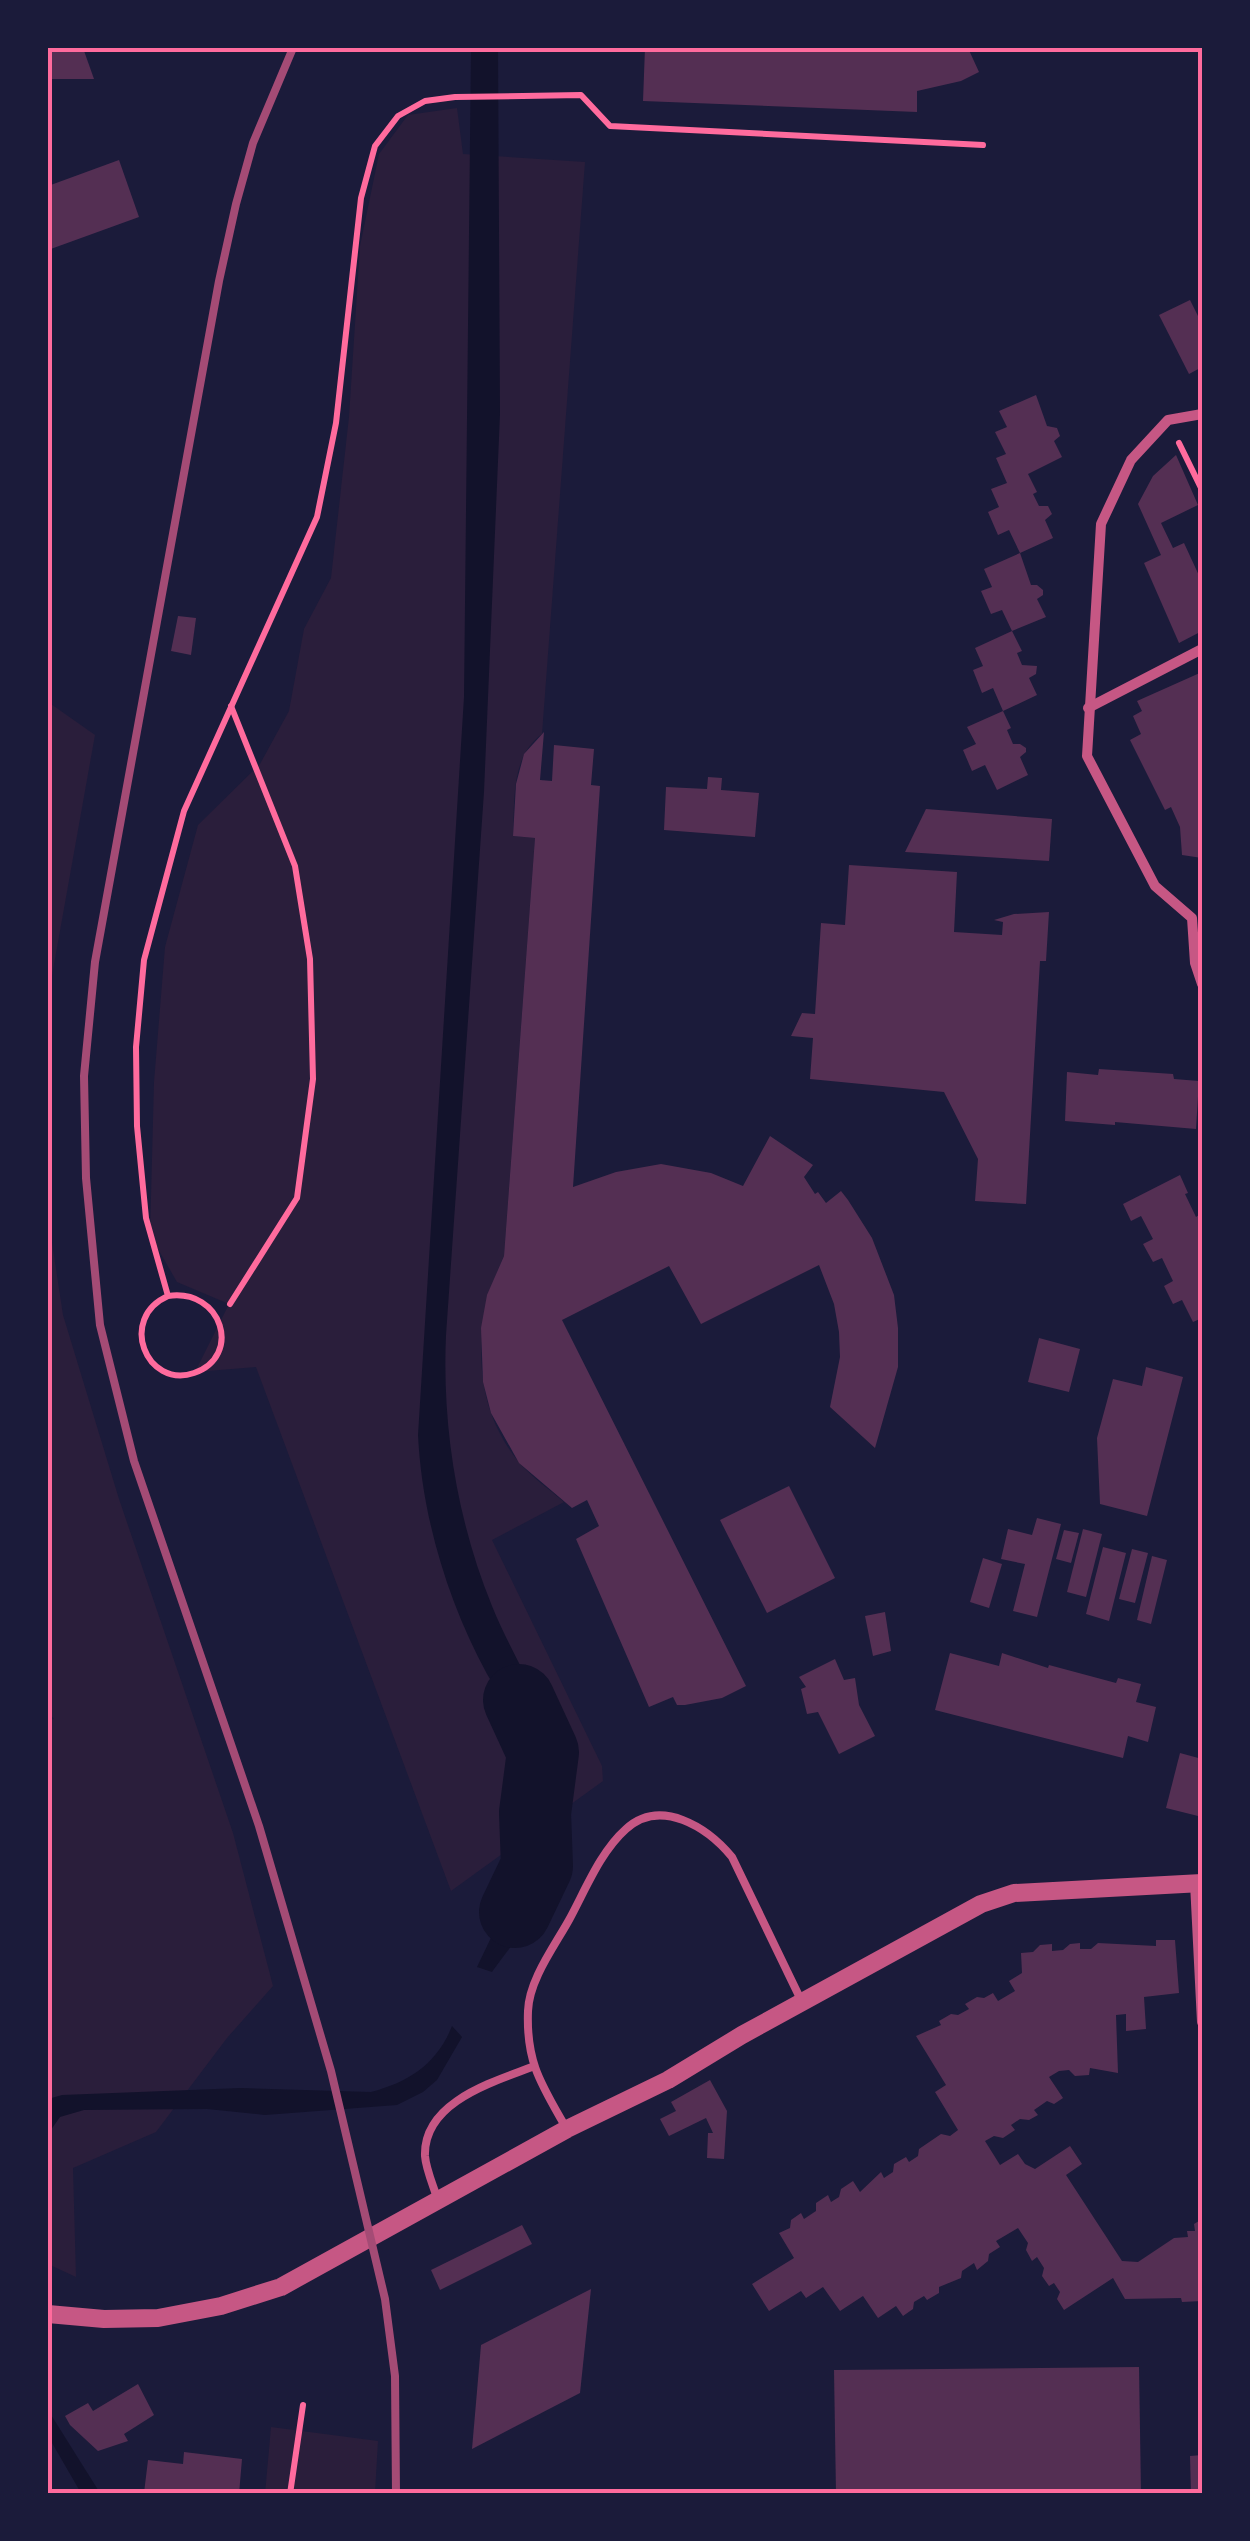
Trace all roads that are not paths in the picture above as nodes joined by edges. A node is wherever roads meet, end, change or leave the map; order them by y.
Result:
1 (1202, 414) edge
2 (1202, 649) edge
3 (1088, 708) junction
4 (1197, 917) edge
5 (1202, 984) edge
6 (1199, 1883) edge
7 (802, 2004) junction
8 (1202, 2022) edge
9 (532, 2067) junction
10 (567, 2130) junction
11 (438, 2201) junction
12 (48, 2314) edge

1 - 3 street
2 - 3 street
3 - 4 street
4 - 5 street
6 - 7 street
6 - 8 street
7 - 9 lane
7 - 10 street
9 - 10 lane
9 - 11 lane
10 - 11 street
11 - 12 street

